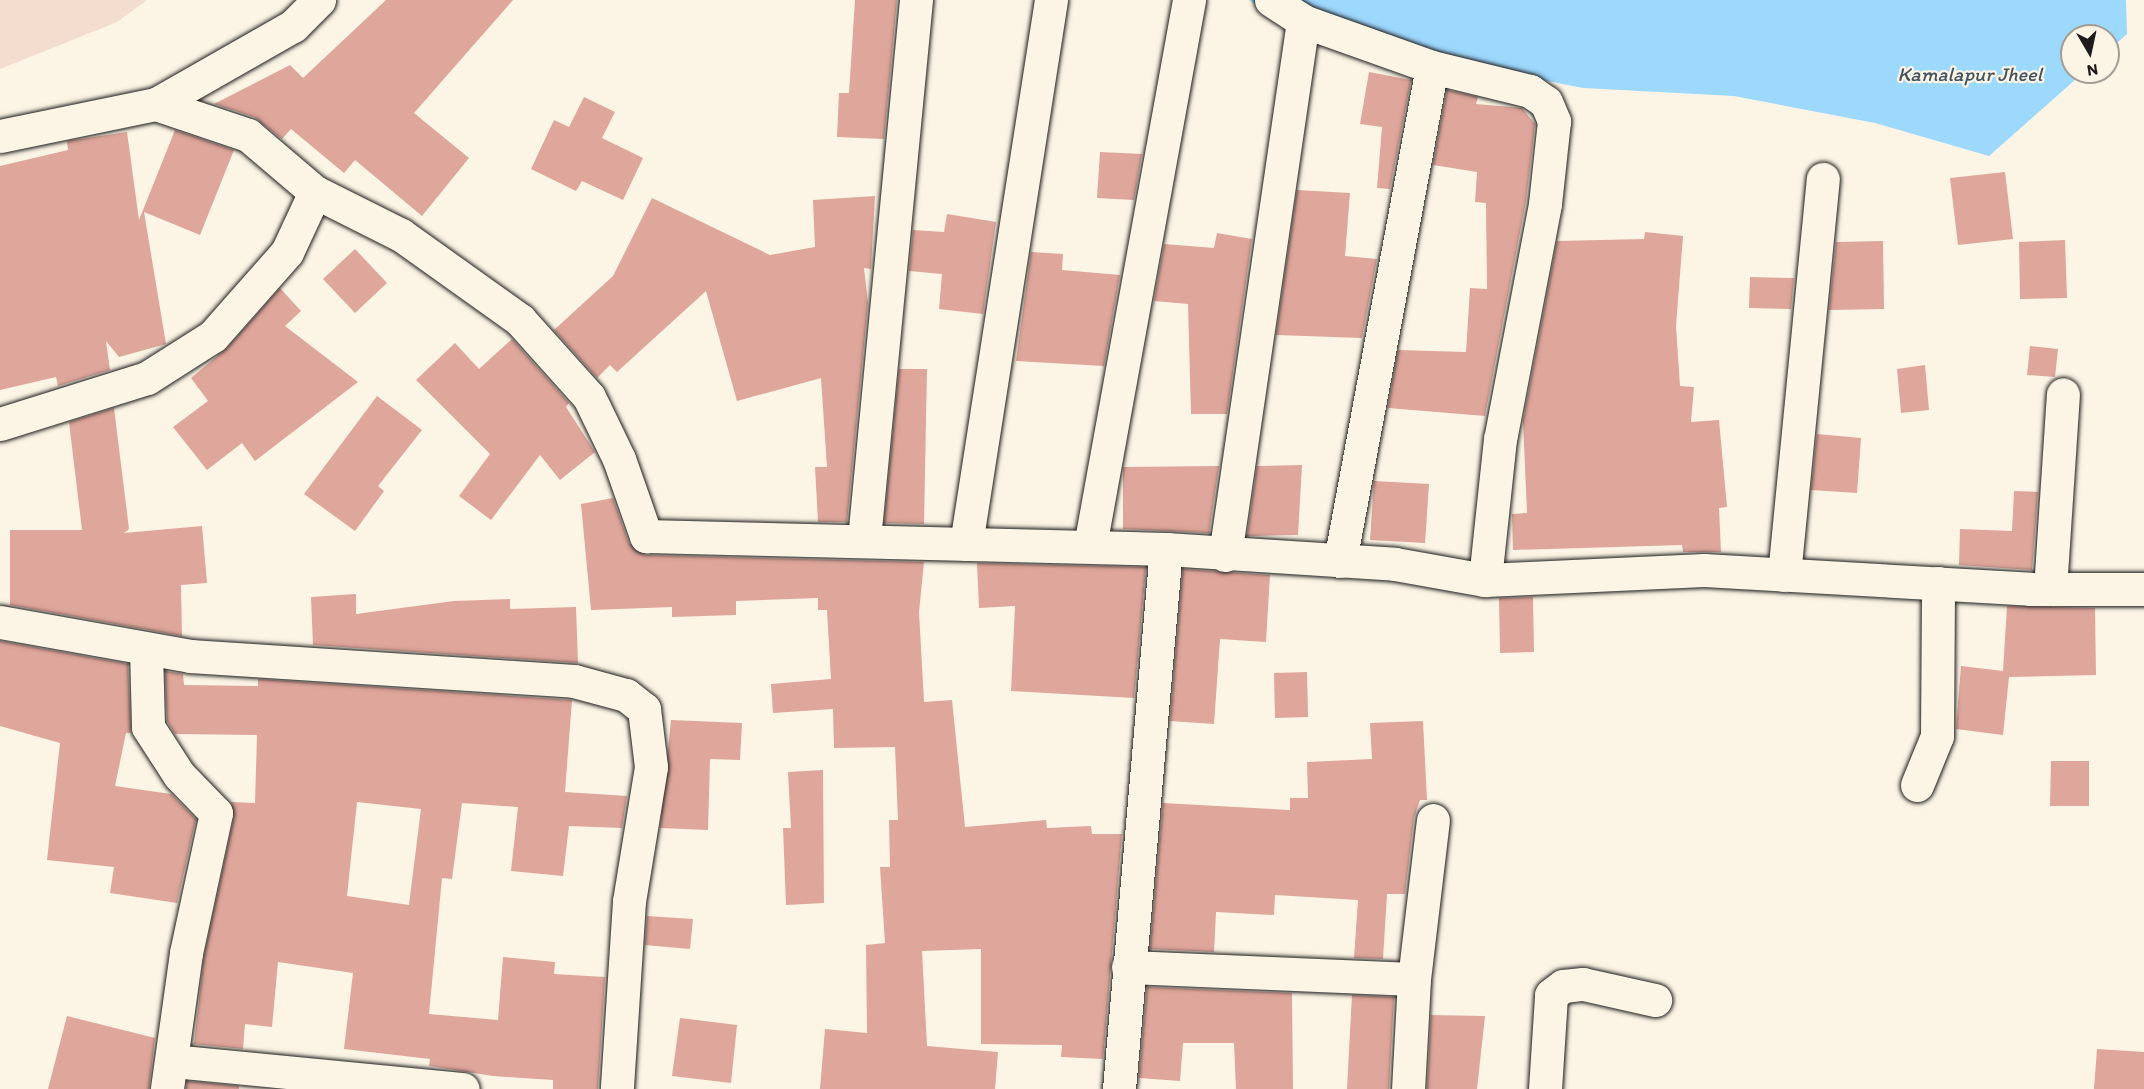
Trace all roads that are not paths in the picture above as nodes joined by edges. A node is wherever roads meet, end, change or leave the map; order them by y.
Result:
1 (319, 0) edge
2 (916, 0) edge
3 (1051, 0) edge
4 (1189, 0) edge
5 (1271, 0) edge
6 (1303, 21) junction
7 (1432, 67) junction
8 (156, 104) junction
9 (0, 136) edge
10 (1823, 179) dead end
11 (315, 192) junction
12 (2062, 394) dead end
13 (0, 424) edge
14 (864, 539) junction
15 (966, 543) junction
16 (1090, 546) junction
17 (1166, 549) junction
18 (1225, 555) junction
19 (1340, 561) junction
20 (1784, 575) junction
21 (1485, 580) junction
22 (1938, 583) junction
23 (2050, 589) junction
24 (2144, 589) edge
25 (0, 622) edge
26 (146, 649) junction
27 (1917, 785) dead end
28 (1433, 820) dead end
29 (1128, 967) junction
30 (1414, 979) junction
31 (1655, 1000) dead end
32 (169, 1075) edge
33 (463, 1089) edge
34 (617, 1089) edge
35 (1119, 1089) edge
36 (1408, 1089) edge
37 (1545, 1089) edge

1 - 8 street
2 - 14 street
3 - 15 street
4 - 16 street
5 - 6 street
6 - 7 street
6 - 18 street
7 - 19 street
7 - 21 street
8 - 9 street
8 - 11 street
10 - 20 street
11 - 13 street
11 - 14 street
12 - 23 street
14 - 15 street
15 - 16 street
16 - 17 street
17 - 18 street
17 - 29 street
18 - 19 street
19 - 21 street
20 - 21 street
20 - 22 street
22 - 23 street
22 - 27 street
23 - 24 street
25 - 26 street
26 - 32 street
26 - 34 street
28 - 30 street
29 - 30 street
29 - 35 street
30 - 36 street
31 - 37 street
32 - 33 street

